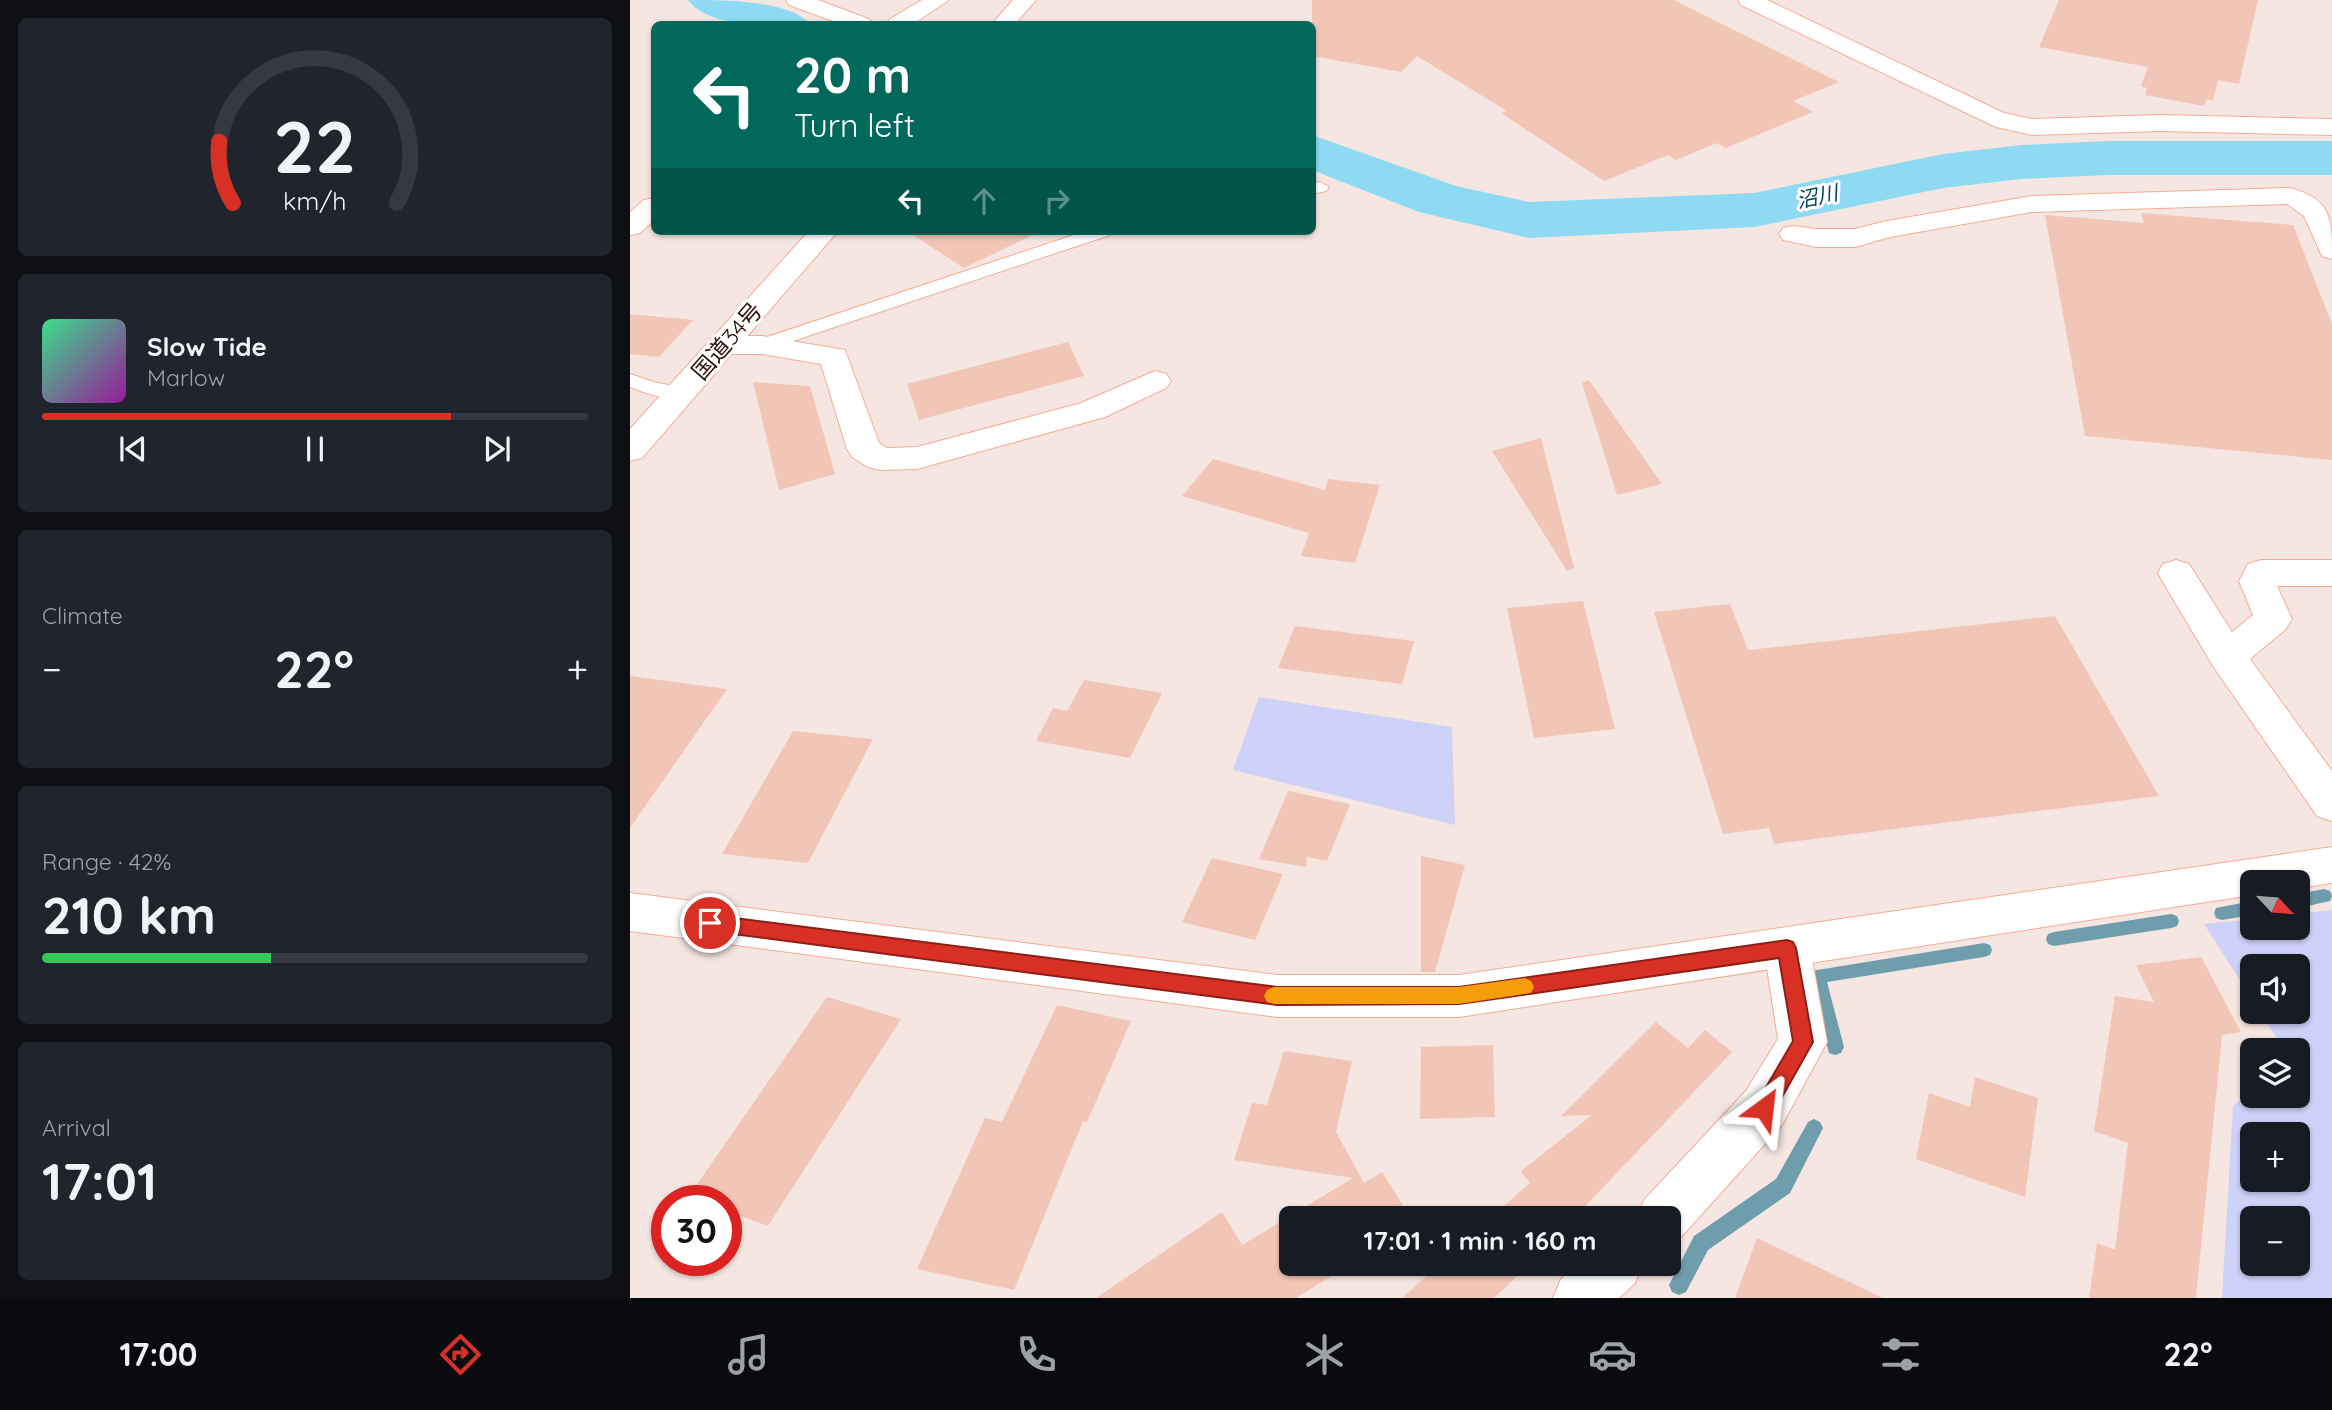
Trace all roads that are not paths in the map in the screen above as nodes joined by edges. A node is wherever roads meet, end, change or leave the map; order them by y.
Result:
1 (797, 0) edge
2 (938, 0) edge
3 (1025, 0) edge
4 (1749, 0) edge
5 (853, 21) edge
6 (903, 21) edge
7 (1006, 21) edge
8 (2332, 127) edge
9 (651, 209) edge
10 (630, 227) edge
11 (1793, 234) dead end
12 (820, 235) edge
13 (1092, 235) edge
14 (2332, 250) edge
15 (723, 345) junction
16 (762, 345) junction
17 (630, 380) edge
18 (1155, 381) dead end
19 (681, 393) junction
20 (630, 450) edge
21 (2176, 573) dead end
22 (2332, 573) edge
23 (2227, 656) junction
24 (2332, 804) edge
25 (2332, 865) edge
26 (630, 912) edge
27 (1787, 948) junction
28 (1674, 1206) edge
29 (1603, 1276) edge
30 (1580, 1298) edge

1 - 5 main road
2 - 6 main road
3 - 7 main road
4 - 8 main road
9 - 10 main road
11 - 14 main road
12 - 15 main road, 国道34号
13 - 16 lane
15 - 16 main road
15 - 19 main road, 国道34号
16 - 18 main road
17 - 19 lane
19 - 20 main road, 国道34号
21 - 23 main road
22 - 23 main road
23 - 24 main road
25 - 27 main road
26 - 27 main road
27 - 28 main road
29 - 30 main road

